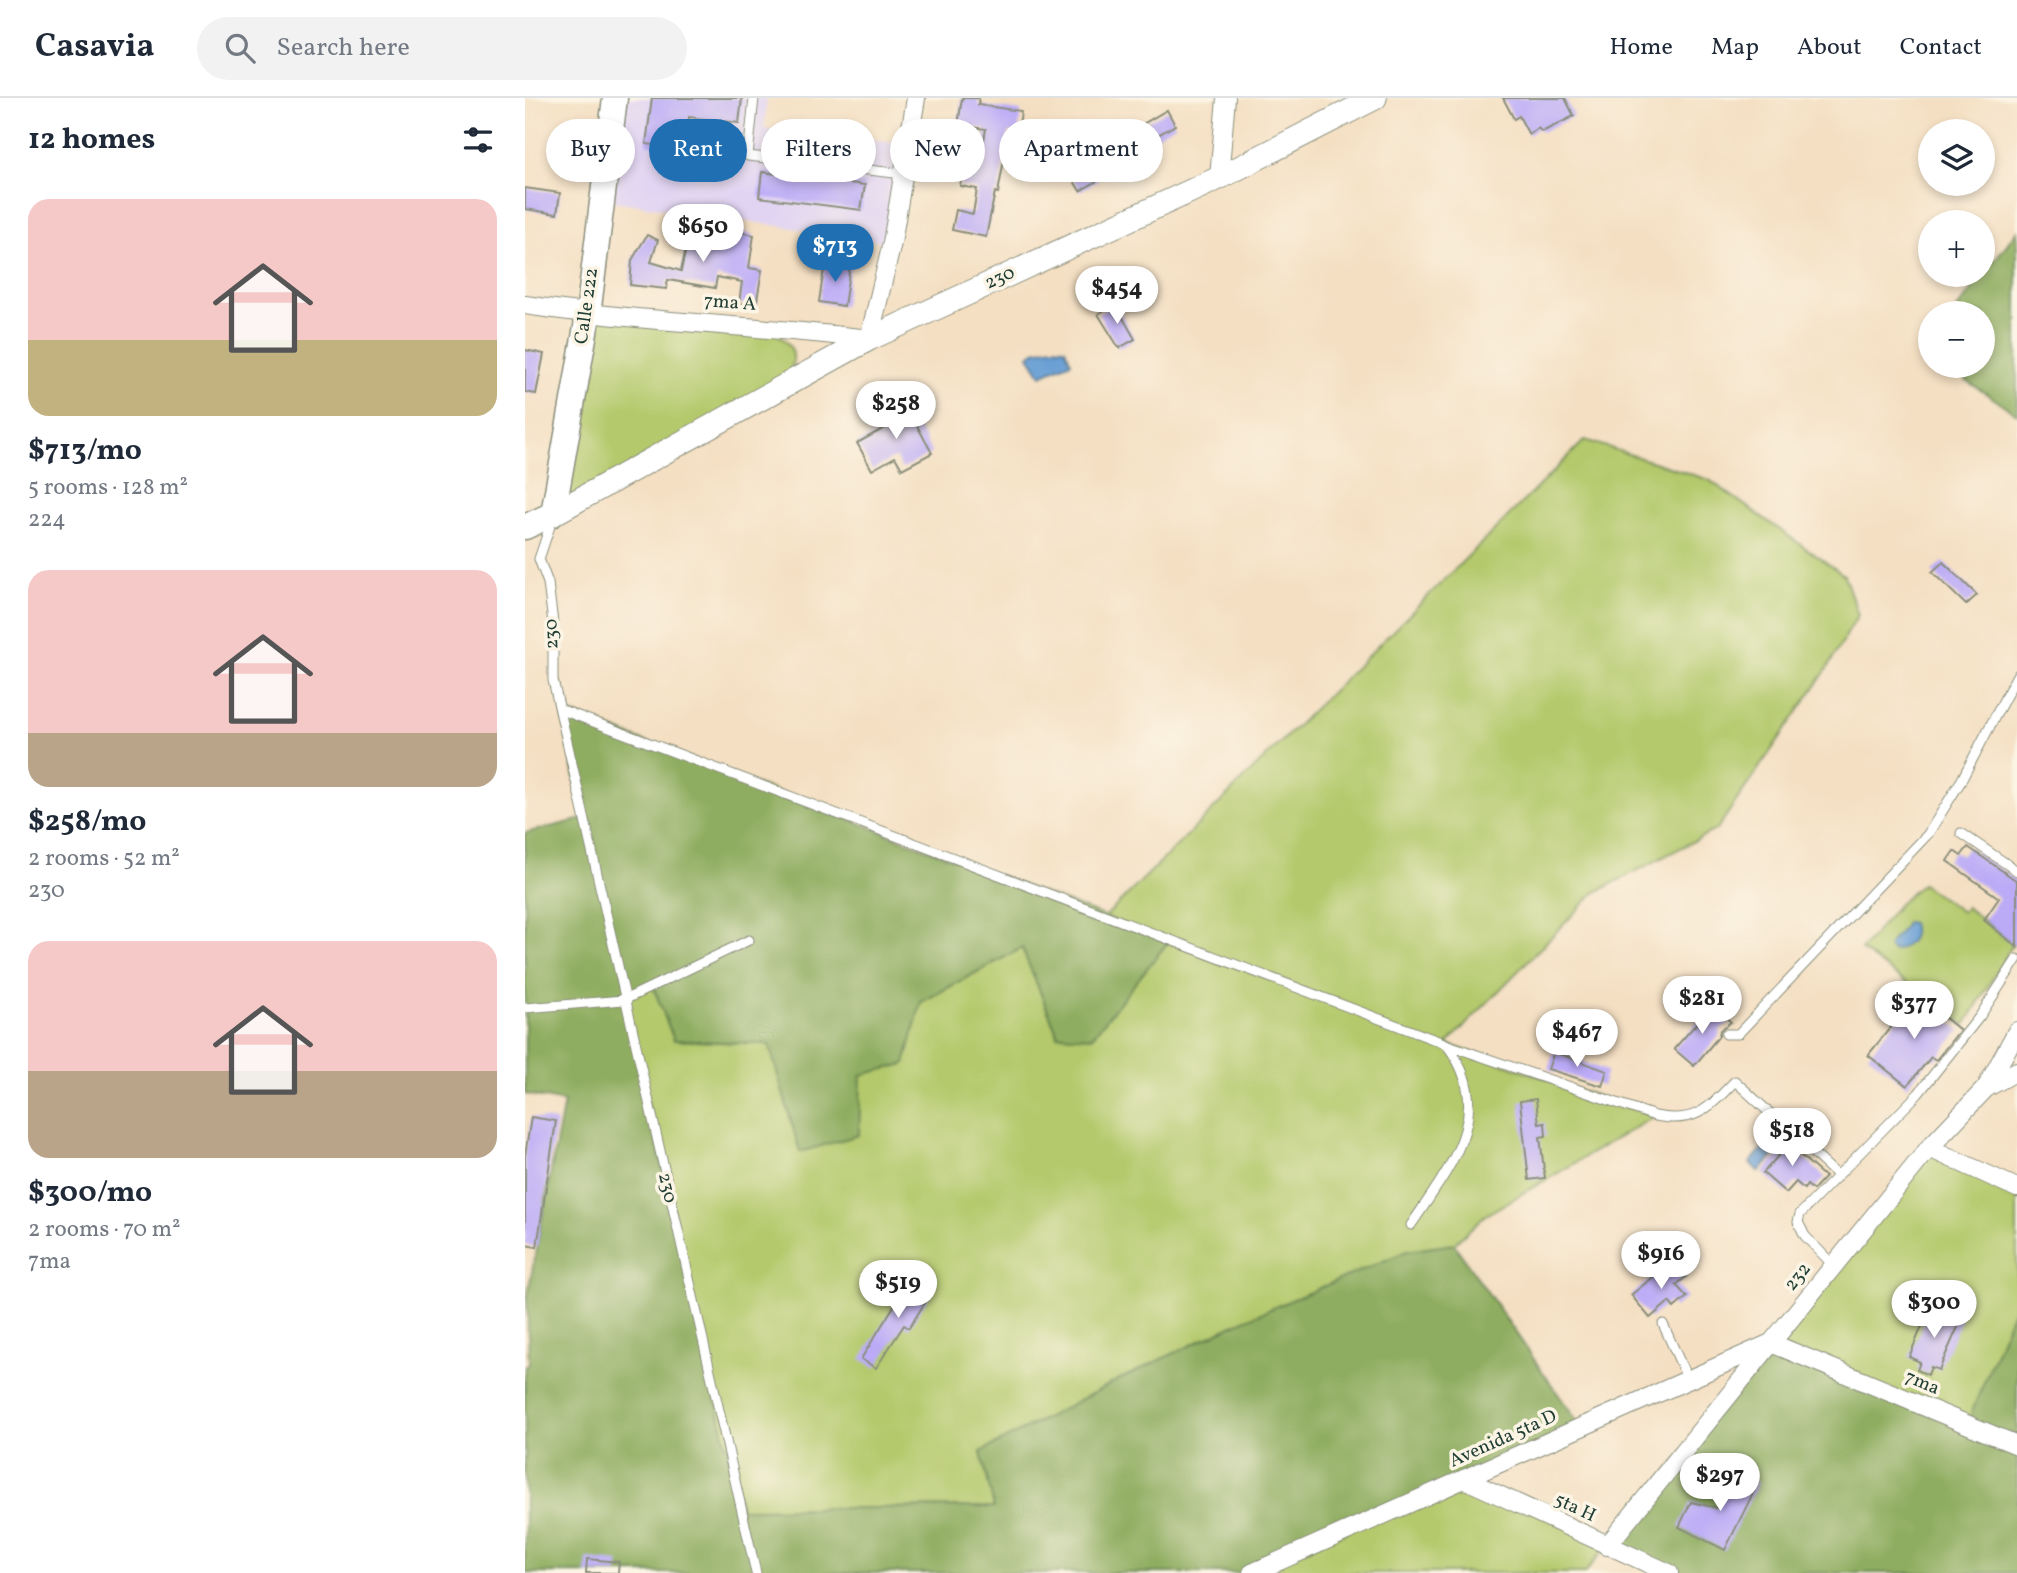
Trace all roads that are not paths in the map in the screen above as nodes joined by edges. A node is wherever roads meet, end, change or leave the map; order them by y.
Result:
1 (615, 98) edge
2 (754, 98) edge
3 (916, 98) edge
4 (1226, 98) edge
5 (1375, 98) edge
6 (912, 119) edge
7 (890, 172) edge
8 (1219, 178) junction
9 (902, 182) edge
10 (525, 305) edge
11 (588, 314) junction
12 (869, 338) junction
13 (553, 514) junction
14 (525, 527) edge
15 (2017, 675) edge
16 (562, 710) junction
17 (1961, 833) dead end
18 (2017, 871) edge
19 (749, 940) dead end
20 (2017, 959) edge
21 (624, 1000) junction
22 (525, 1008) edge
23 (2017, 1031) edge
24 (1726, 1034) dead end
25 (1446, 1044) junction
26 (2017, 1071) edge
27 (1986, 1088) junction
28 (1929, 1148) junction
29 (1837, 1175) junction
30 (2017, 1188) edge
31 (1411, 1224) dead end
32 (1834, 1266) junction
33 (1663, 1324) dead end
34 (1771, 1343) junction
35 (1688, 1380) junction
36 (2017, 1445) edge
37 (1464, 1479) junction
38 (1607, 1546) junction
39 (755, 1573) edge
40 (1252, 1573) edge
41 (1669, 1573) edge

1 - 11 main road, Calle 222
2 - 7 lane
3 - 6 street
4 - 8 street
5 - 8 street, 230
8 - 12 street, 230
9 - 12 street
10 - 11 street, 7ma A
11 - 12 street, 7ma A
11 - 13 main road, Calle 222
12 - 13 street, 230
13 - 14 main road
13 - 16 lane, 230
15 - 24 lane
16 - 21 lane, 230
16 - 25 lane
17 - 18 lane
19 - 21 lane
20 - 29 lane
21 - 22 lane
21 - 39 lane, 230
23 - 27 street, 232
25 - 29 lane
25 - 31 lane
26 - 27 street
27 - 28 street, 232
28 - 30 street
28 - 32 street, 232
29 - 32 lane
32 - 34 street, 232
33 - 35 lane
34 - 35 street, Avenida 5ta D
34 - 36 street, 7ma
34 - 38 street, 232
35 - 37 street, Avenida 5ta D
37 - 38 street, 5ta H
37 - 40 street, Avenida 5ta D
38 - 41 street, 5ta H

